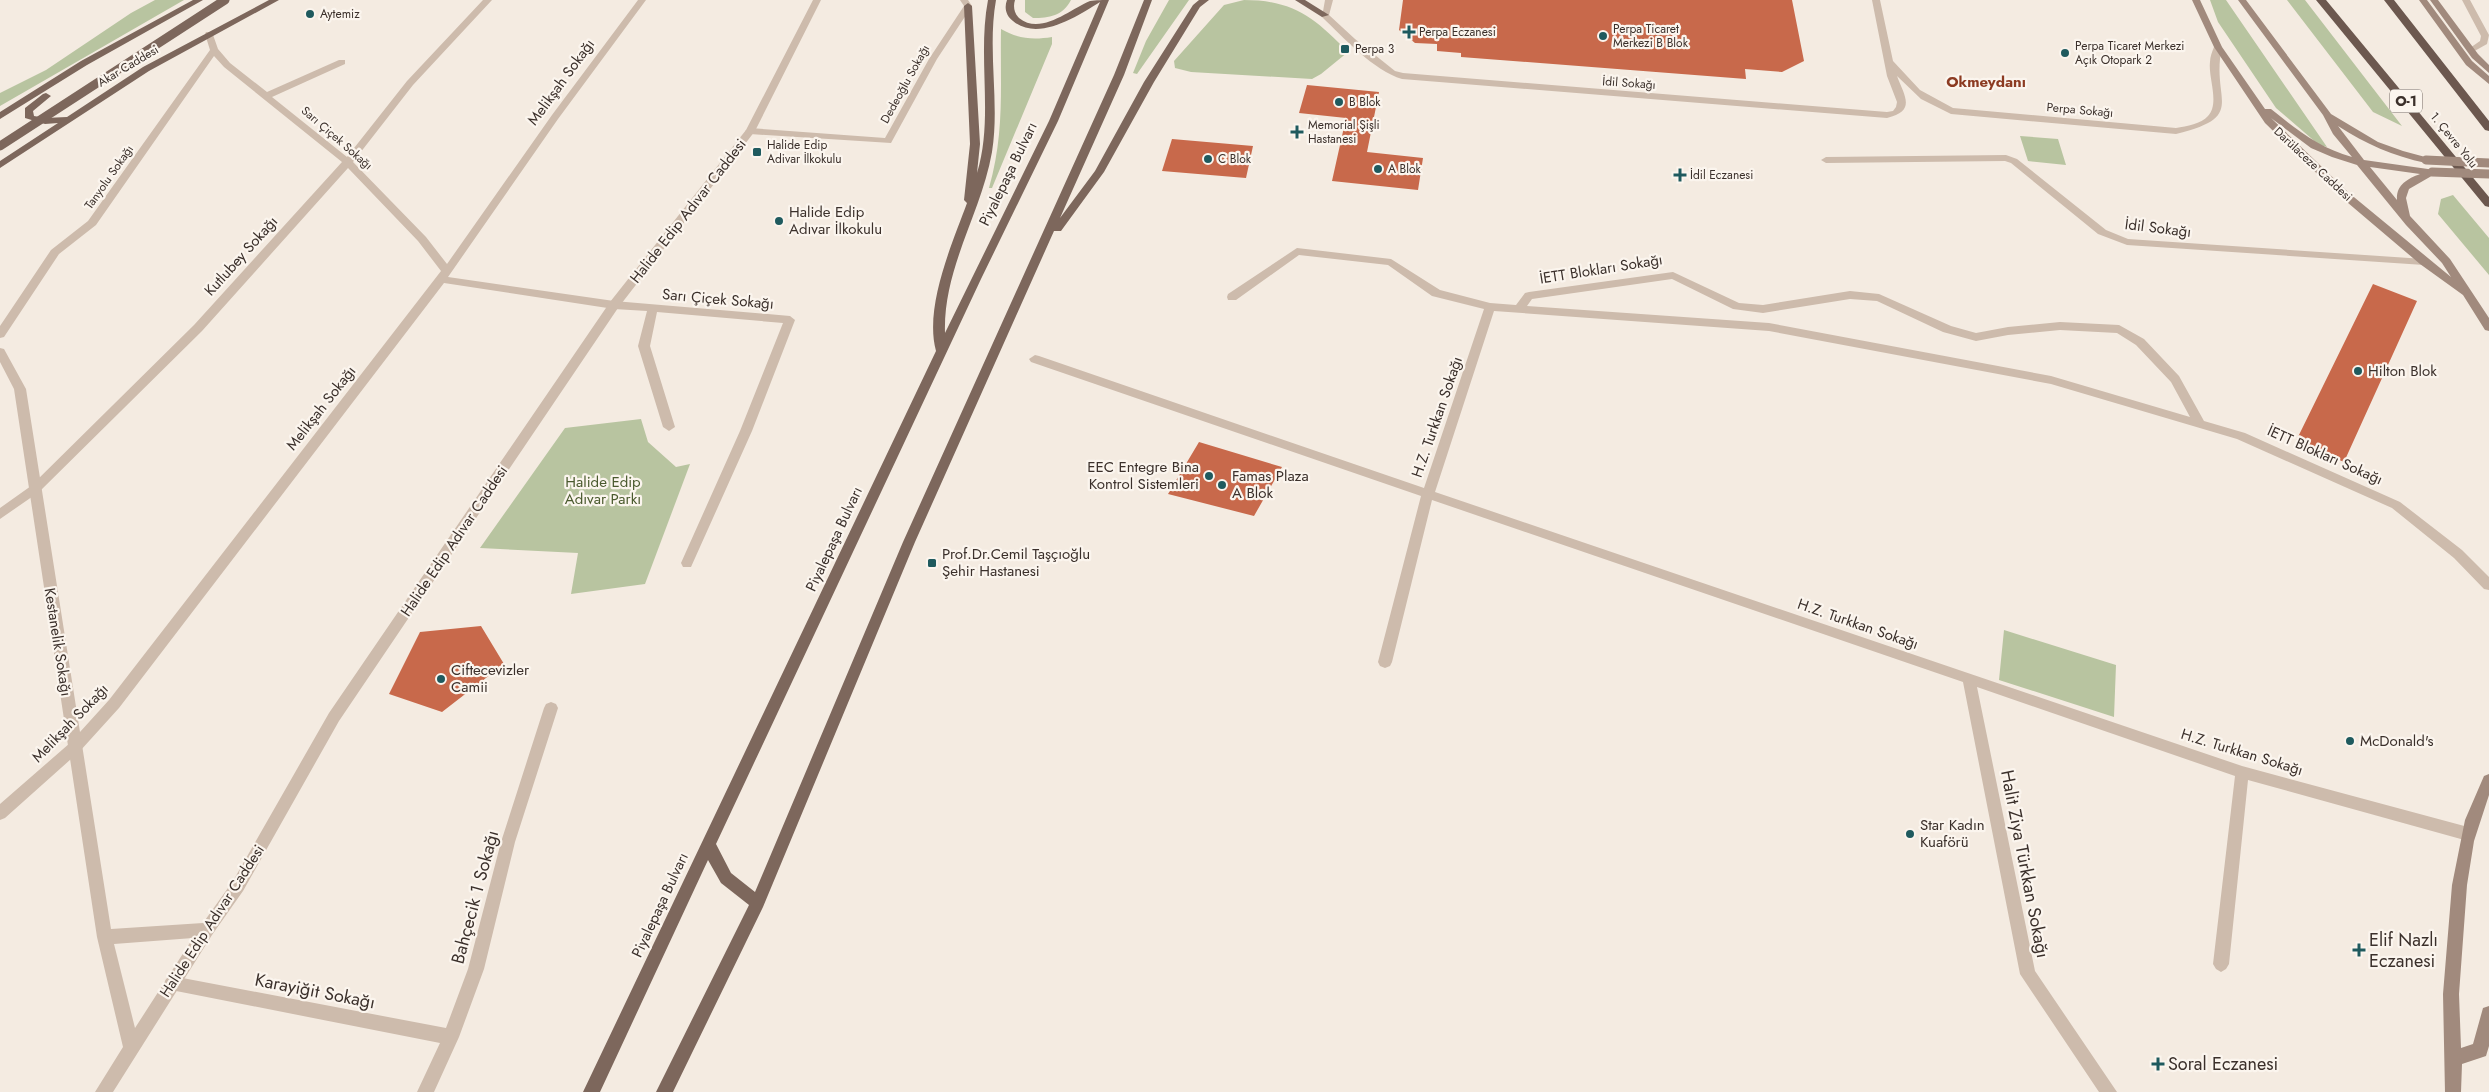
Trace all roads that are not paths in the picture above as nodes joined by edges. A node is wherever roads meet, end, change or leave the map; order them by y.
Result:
1 (199, 0) edge
2 (225, 0) edge
3 (275, 0) edge
4 (488, 0) edge
5 (642, 0) edge
6 (818, 0) edge
7 (992, 0) edge
8 (1011, 0) edge
9 (1097, 0) edge
10 (1105, 0) edge
11 (1148, 0) edge
12 (1205, 0) edge
13 (1299, 0) edge
14 (1329, 0) edge
15 (1876, 0) edge
16 (2196, 0) edge
17 (2242, 0) edge
18 (2321, 0) edge
19 (2389, 0) edge
20 (2423, 0) edge
21 (2434, 0) edge
22 (2466, 0) edge
23 (966, 3) edge
24 (1325, 15) junction
25 (209, 34) junction
26 (2218, 47) junction
27 (2458, 49) junction
28 (214, 50) junction
29 (2471, 50) junction
30 (2489, 50) edge
31 (1889, 61) junction
32 (342, 62) dead end
33 (84, 63) junction
34 (2489, 70) edge
35 (2489, 81) edge
36 (266, 96) junction
37 (2256, 102) junction
38 (2327, 114) junction
39 (0, 116) edge
40 (70, 118) junction
41 (2489, 128) edge
42 (750, 132) junction
43 (0, 142) edge
44 (0, 146) edge
45 (1826, 160) dead end
46 (348, 162) junction
47 (2360, 162) junction
48 (0, 164) edge
49 (2489, 164) edge
50 (2432, 172) junction
51 (2489, 174) edge
52 (2489, 204) edge
53 (968, 212) junction
54 (2410, 223) junction
55 (1047, 240) junction
56 (2446, 261) junction
57 (2424, 262) junction
58 (444, 275) junction
59 (2468, 294) junction
60 (1232, 297) dead end
61 (614, 305) junction
62 (1490, 307) junction
63 (653, 308) junction
64 (1519, 309) junction
65 (2489, 327) edge
66 (0, 334) edge
67 (0, 352) edge
68 (941, 352) junction
69 (1035, 359) dead end
70 (2200, 424) junction
71 (669, 427) dead end
72 (35, 489) junction
73 (1428, 494) junction
74 (0, 514) edge
75 (687, 563) dead end
76 (2489, 585) edge
77 (1385, 662) dead end
78 (1969, 679) junction
79 (551, 708) dead end
80 (75, 747) junction
81 (2242, 772) junction
82 (2489, 780) edge
83 (0, 813) edge
84 (2468, 834) junction
85 (708, 842) junction
86 (758, 902) junction
87 (207, 930) junction
88 (106, 937) junction
89 (2222, 964) dead end
90 (172, 984) junction
91 (2489, 1014) edge
92 (451, 1037) junction
93 (131, 1048) junction
94 (2455, 1058) junction
95 (103, 1092) edge
96 (425, 1092) edge
97 (591, 1092) edge
98 (664, 1092) edge
99 (2109, 1092) edge
100 (2453, 1092) edge

1 - 33 main road, Akar Caddesi
2 - 44 main road, bridge
3 - 25 main road, Akar Caddesi
4 - 46 street, Kutlubey Sokağı
5 - 58 street, Melikşah Sokağı
6 - 42 street, Halide Edip Adıvar Caddesi
7 - 53 main road
8 - 9 main road
10 - 68 main road, Piyalepaşa Bulvarı
11 - 55 main road
12 - 55 main road
13 - 24 main road
14 - 24 street
15 - 31 street, İdil Sokağı
16 - 26 main road, Darülaceze Caddesi
17 - 38 main road, Darülaceze Caddesi
18 - 52 highway, 1. Çevre Yolu / O-1
19 - 41 highway
20 - 27 main road
21 - 29 main road
22 - 29 street
23 - 42 street, Dedeoğlu Sokağı
23 - 53 main road
24 - 31 street, İdil Sokağı
25 - 28 street, Sarı Çiçek Sokağı
25 - 40 main road, Akar Caddesi
26 - 31 street, Perpa Sokağı
26 - 37 main road, Darülaceze Caddesi
27 - 29 main road
27 - 35 main road
28 - 36 street, Sarı Çiçek Sokağı
28 - 66 street, Tanyolu Sokağı
29 - 30 street
29 - 34 main road
32 - 36 street
33 - 39 main road, Akar Caddesi
33 - 40 main road
36 - 46 street, Sarı Çiçek Sokağı
37 - 47 main road
37 - 57 main road, Darülaceze Caddesi
38 - 47 main road, Darülaceze Caddesi
38 - 49 main road, bridge
40 - 48 main road, Akar Caddesi
42 - 61 street, Halide Edip Adıvar Caddesi
43 - 48 main road
45 - 57 street, İdil Sokağı
46 - 58 street, Sarı Çiçek Sokağı
46 - 72 street, Kutlubey Sokağı
47 - 50 main road
47 - 54 main road, Darülaceze Caddesi
50 - 51 main road, bridge
50 - 54 main road
53 - 68 main road
54 - 56 main road, Darülaceze Caddesi
55 - 86 main road
56 - 57 main road
56 - 59 main road, Darülaceze Caddesi
57 - 59 main road, Darülaceze Caddesi
58 - 61 street, Sarı Çiçek Sokağı
58 - 80 street, Melikşah Sokağı
59 - 65 main road, Darülaceze Caddesi
60 - 62 street, İETT Blokları Sokağı
61 - 63 street, Sarı Çiçek Sokağı
61 - 87 street, Halide Edip Adıvar Caddesi
62 - 64 street, İETT Blokları Sokağı
62 - 73 street, H.Z. Turkkan Sokağı
63 - 71 street
63 - 75 street, Sarı Çiçek Sokağı
64 - 70 street, İETT Blokları Sokağı
64 - 70 street, İETT Blokları Sokağı
67 - 72 street, Kestanelik Sokağı
68 - 85 main road, Piyalepaşa Bulvarı
69 - 73 street
70 - 76 street, İETT Blokları Sokağı
72 - 74 street, Kutlubey Sokağı
72 - 80 street, Kestanelik Sokağı
73 - 77 street
73 - 78 street, H.Z. Turkkan Sokağı
78 - 81 street, H.Z. Turkkan Sokağı
78 - 99 street, Halit Ziya Türkkan Sokağı
79 - 92 street, Bahçecik 1 Sokağı
80 - 83 street, Melikşah Sokağı
80 - 88 street, Kestanelik Sokağı
81 - 84 street, H.Z. Turkkan Sokağı
81 - 89 street
82 - 84 main road
84 - 94 main road
85 - 86 main road
85 - 97 main road, Piyalepaşa Bulvarı
86 - 98 main road
87 - 88 street
87 - 90 street, Halide Edip Adıvar Caddesi
88 - 93 street, Kestanelik Sokağı
90 - 92 street, Karayiğit Sokağı
90 - 93 street, Halide Edip Adıvar Caddesi
91 - 94 main road
92 - 96 street, Bahçecik 1 Sokağı
93 - 95 street, Halide Edip Adıvar Caddesi
94 - 100 main road

